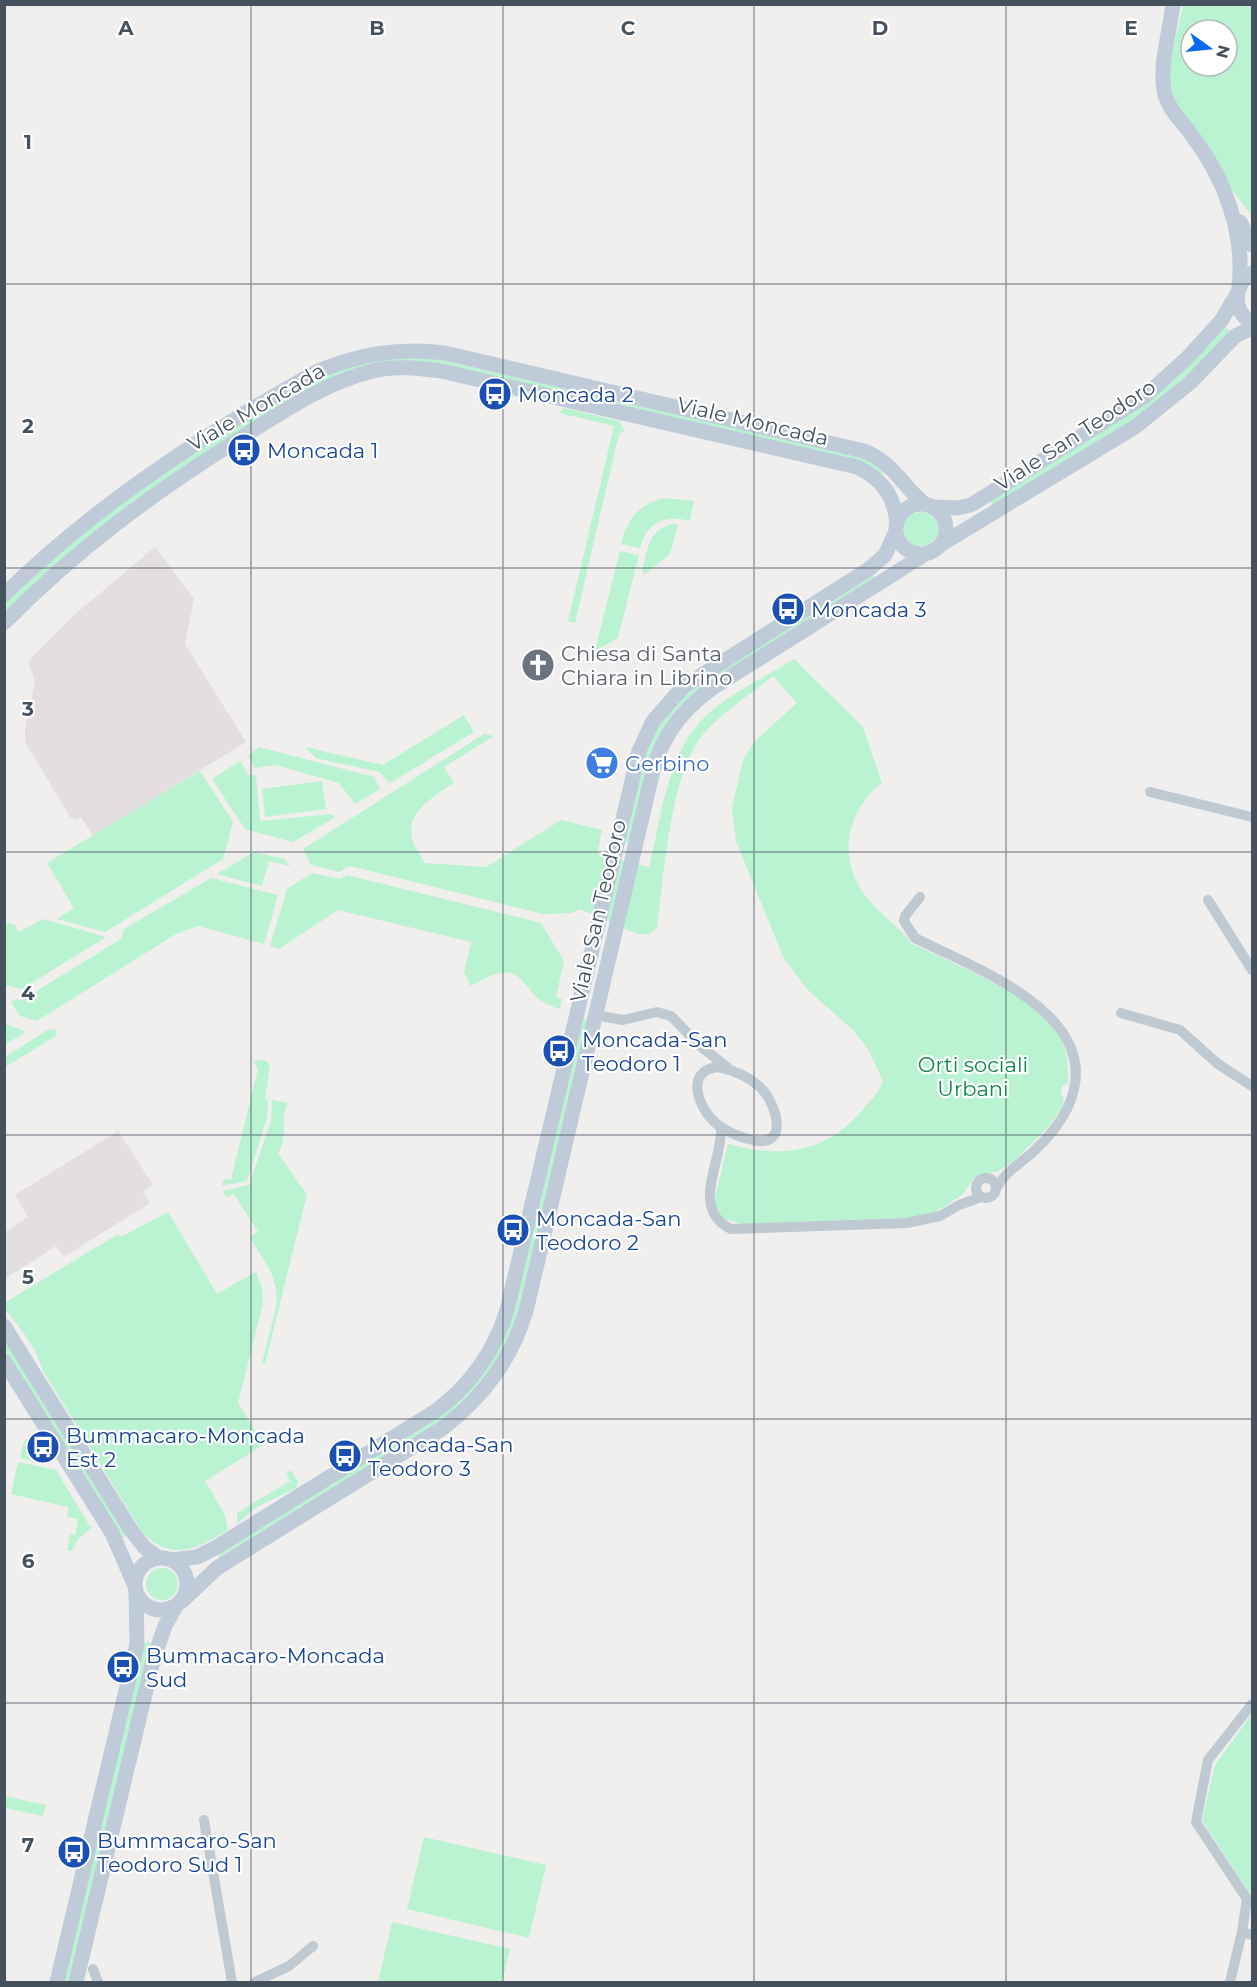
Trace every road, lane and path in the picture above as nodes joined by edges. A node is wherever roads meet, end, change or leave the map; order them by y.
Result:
1 (1173, 4) edge
2 (1231, 210) junction
3 (1252, 244) edge
4 (1252, 273) edge
5 (1238, 290) junction
6 (1252, 323) edge
7 (1252, 328) edge
8 (891, 466) junction
9 (878, 479) junction
10 (929, 506) junction
11 (897, 527) junction
12 (933, 549) junction
13 (4, 595) edge
14 (4, 623) edge
15 (1150, 792) dead end
16 (1252, 817) edge
17 (920, 897) dead end
18 (1208, 900) dead end
19 (588, 970) junction
20 (1252, 970) edge
21 (605, 974) junction
22 (578, 1011) junction
23 (1121, 1013) dead end
24 (595, 1015) junction
25 (699, 1045) junction
26 (729, 1069) junction
27 (704, 1072) junction
28 (1252, 1086) edge
29 (721, 1127) junction
30 (736, 1135) junction
31 (719, 1153) junction
32 (977, 1183) junction
33 (994, 1183) junction
34 (981, 1197) junction
35 (959, 1205) junction
36 (4, 1326) edge
37 (4, 1360) edge
38 (130, 1530) junction
39 (117, 1542) junction
40 (215, 1548) junction
41 (166, 1559) junction
42 (222, 1564) junction
43 (136, 1589) junction
44 (178, 1604) junction
45 (137, 1644) junction
46 (158, 1644) junction
47 (1252, 1704) edge
48 (204, 1820) dead end
49 (1247, 1933) edge
50 (313, 1946) dead end
51 (93, 1969) dead end
52 (57, 1983) edge
53 (76, 1983) edge
54 (98, 1983) edge
55 (232, 1983) edge
56 (255, 1983) edge
57 (1230, 1983) edge

1 - 2 main road
2 - 3 main road
2 - 5 main road
4 - 5 main road
5 - 6 main road
5 - 10 main road
7 - 12 main road, Viale San Teodoro
8 - 9 main road
8 - 10 main road
8 - 13 main road
9 - 11 main road
9 - 14 main road, Viale Moncada
10 - 11 main road
10 - 12 main road
11 - 12 main road
11 - 19 main road
12 - 21 main road, Viale San Teodoro
15 - 16 street
17 - 33 street
18 - 20 street
19 - 21 main road
19 - 22 main road
21 - 24 main road, Viale San Teodoro
22 - 24 main road
22 - 40 main road
23 - 28 street
24 - 25 street
24 - 42 main road, Viale San Teodoro
25 - 26 street
25 - 27 street
26 - 27 street
26 - 30 street
27 - 29 street
29 - 30 street
29 - 31 street
30 - 31 street
31 - 35 street
32 - 33 street
32 - 34 street
32 - 35 street
33 - 34 street
34 - 35 street
36 - 38 main road
37 - 39 main road
38 - 39 main road
38 - 41 main road
39 - 43 main road
40 - 41 main road
40 - 42 main road
41 - 43 main road
41 - 44 main road
42 - 44 main road, Viale San Teodoro
43 - 44 main road
43 - 45 main road
44 - 46 main road, Viale San Teodoro
45 - 46 main road
45 - 52 main road
46 - 53 main road, Viale San Teodoro
47 - 49 street
48 - 55 street
49 - 57 street
50 - 56 street
51 - 54 street

